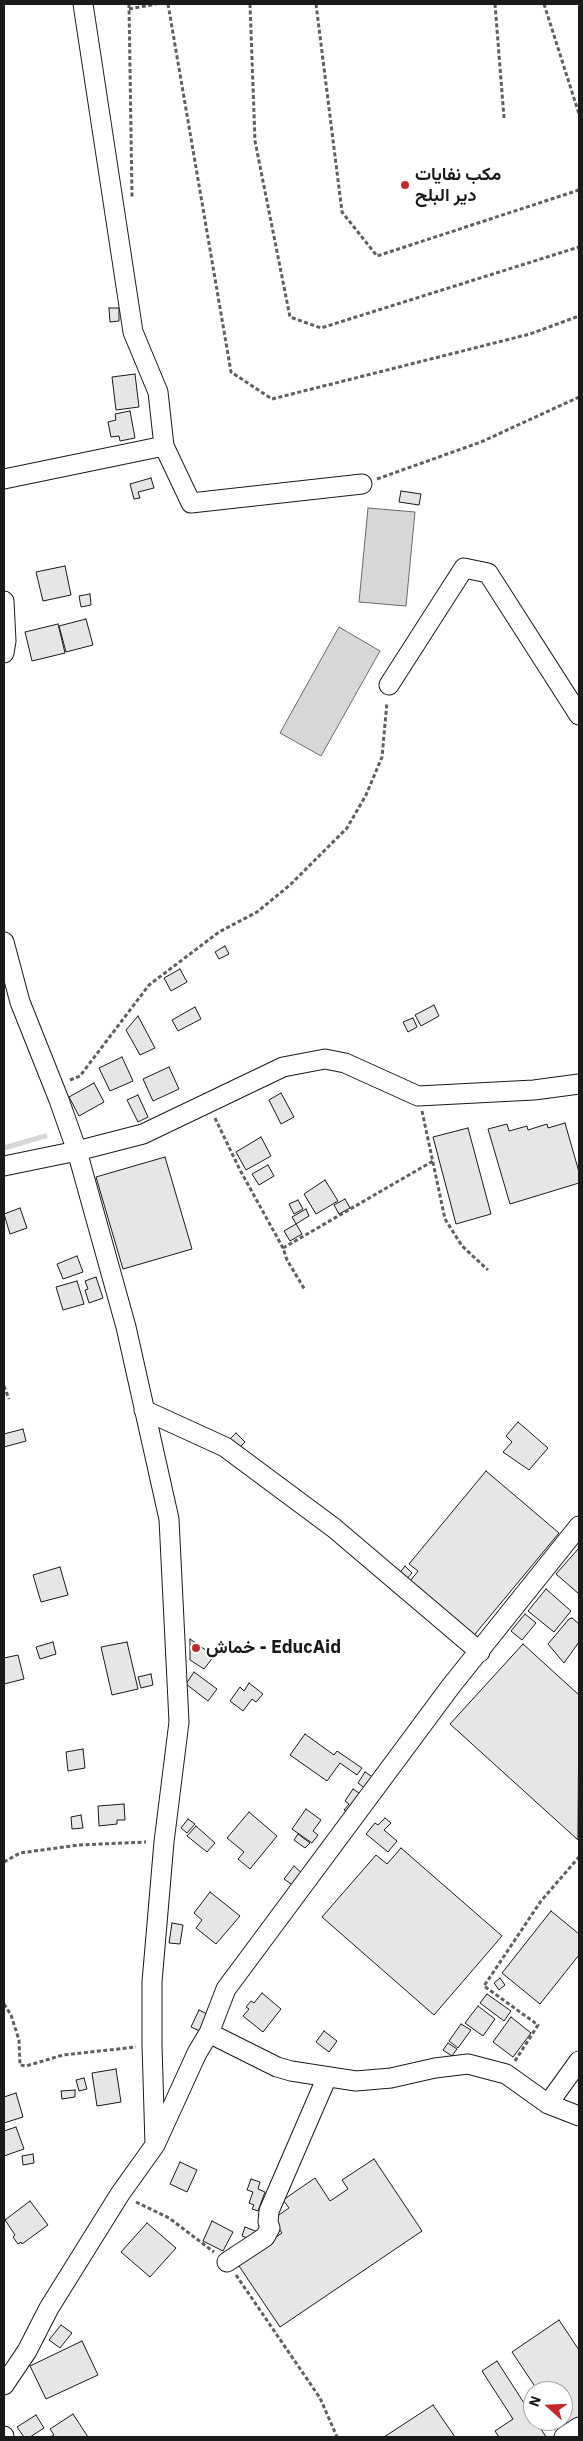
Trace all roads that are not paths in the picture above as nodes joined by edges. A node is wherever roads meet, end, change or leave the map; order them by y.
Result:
1 (82, 4) edge
2 (164, 446) junction
3 (4, 479) edge
4 (362, 484) road end
5 (4, 601) edge
6 (4, 653) edge
7 (389, 685) road end
8 (579, 715) edge
9 (4, 942) edge
10 (579, 1084) edge
11 (77, 1151) junction
12 (4, 1166) edge
13 (144, 1410) junction
14 (579, 1526) edge
15 (480, 1652) junction
16 (209, 2033) junction
17 (579, 2060) edge
18 (327, 2077) junction
19 (548, 2104) junction
20 (579, 2116) edge
21 (155, 2145) junction
22 (226, 2262) road end
23 (4, 2385) edge
24 (579, 2427) edge
25 (564, 2437) edge

1 - 2 street
2 - 3 street
2 - 4 street
5 - 6 street
7 - 8 street
9 - 11 street
10 - 11 street
11 - 12 street
11 - 13 street
13 - 15 street
13 - 21 street
14 - 15 street
15 - 16 street
16 - 18 street
16 - 21 street
17 - 19 street
18 - 19 street
18 - 22 street
19 - 20 street
21 - 23 street
24 - 25 street

